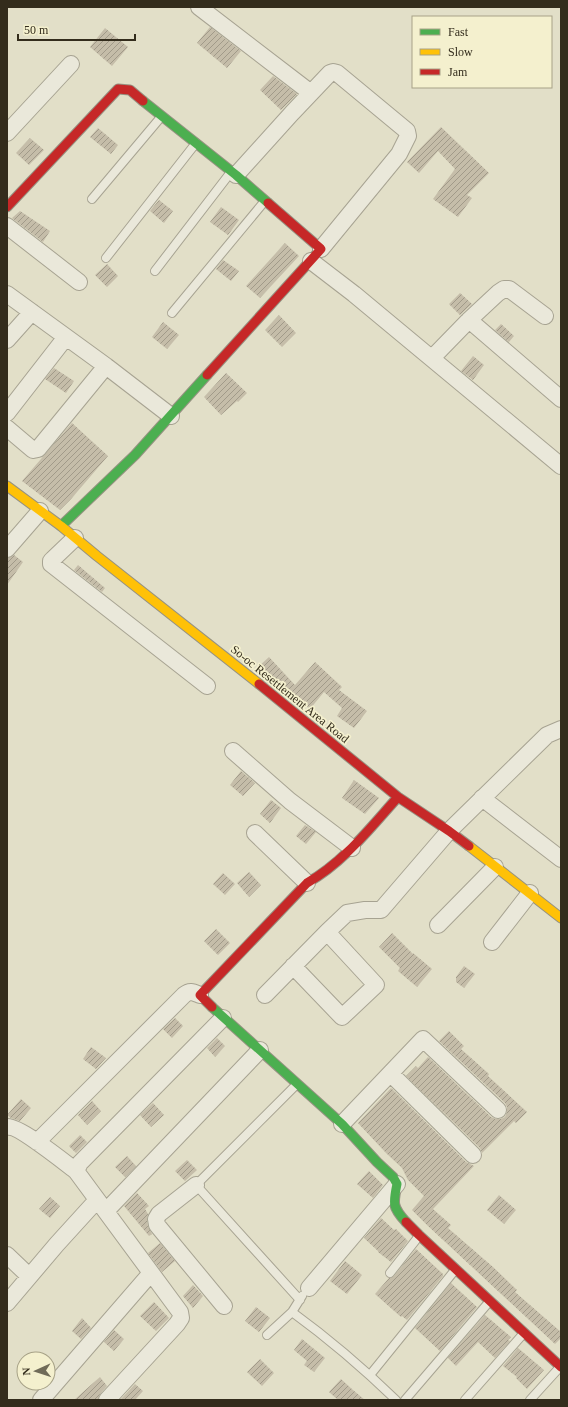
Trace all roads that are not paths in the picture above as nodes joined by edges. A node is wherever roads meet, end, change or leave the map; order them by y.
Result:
1 (199, 7) edge
2 (71, 64) dead end
3 (311, 93) junction
4 (162, 116) junction
5 (7, 132) edge
6 (196, 143) junction
7 (233, 174) junction
8 (92, 199) dead end
9 (264, 201) junction
10 (7, 207) edge
11 (7, 226) edge
12 (321, 249) junction
13 (106, 258) dead end
14 (311, 261) junction
15 (155, 271) dead end
16 (79, 282) dead end
17 (7, 294) edge
18 (32, 312) junction
19 (172, 313) dead end
20 (545, 316) dead end
21 (469, 320) junction
22 (66, 337) junction
23 (7, 340) edge
24 (432, 358) junction
25 (106, 366) junction
26 (561, 400) edge
27 (7, 413) edge
28 (171, 416) junction
29 (7, 428) edge
30 (561, 466) edge
31 (7, 486) edge
32 (40, 511) junction
33 (61, 526) junction
34 (75, 538) junction
35 (7, 549) edge
36 (207, 686) dead end
37 (561, 729) edge
38 (233, 751) dead end
39 (398, 797) junction
40 (482, 798) junction
41 (449, 831) junction
42 (255, 833) dead end
43 (352, 848) junction
44 (561, 859) edge
45 (495, 867) junction
46 (307, 883) junction
47 (530, 894) junction
48 (561, 918) edge
49 (438, 926) dead end
50 (327, 932) junction
51 (492, 942) dead end
52 (293, 966) junction
53 (200, 995) junction
54 (265, 995) dead end
55 (223, 1018) junction
56 (260, 1050) junction
57 (391, 1074) junction
58 (296, 1084) junction
59 (498, 1110) dead end
60 (342, 1124) junction
61 (7, 1127) edge
62 (37, 1142) junction
63 (473, 1156) dead end
64 (76, 1171) junction
65 (397, 1184) junction
66 (196, 1185) junction
67 (102, 1205) junction
68 (419, 1235) junction
69 (7, 1255) edge
70 (456, 1269) junction
71 (151, 1273) junction
72 (390, 1273) dead end
73 (29, 1276) junction
74 (304, 1294) junction
75 (490, 1301) junction
76 (7, 1302) edge
77 (224, 1306) dead end
78 (292, 1312) junction
79 (524, 1333) junction
80 (267, 1334) dead end
81 (561, 1367) edge
82 (370, 1375) junction
83 (41, 1400) edge
84 (108, 1400) edge
85 (396, 1400) edge
86 (405, 1400) edge
87 (466, 1400) edge
88 (530, 1400) edge

1 - 3 street
2 - 5 street
3 - 7 street
3 - 12 street
4 - 6 street
4 - 8 lane
4 - 10 street
6 - 7 street
6 - 13 lane
7 - 9 street
7 - 15 lane
9 - 12 street
9 - 19 lane
11 - 16 street
12 - 14 street
14 - 24 street
14 - 28 street
17 - 18 street
18 - 22 street
18 - 23 street
20 - 21 street
21 - 24 street
21 - 26 street
22 - 25 street
22 - 27 street
24 - 30 street
25 - 28 street
25 - 29 street
28 - 33 street
31 - 32 street, So-oc Resettlement Area Road
32 - 33 street, So-oc Resettlement Area Road
32 - 35 street
33 - 34 street, So-oc Resettlement Area Road
34 - 36 street
34 - 39 street, So-oc Resettlement Area Road
37 - 40 street
38 - 43 street
39 - 41 street, So-oc Resettlement Area Road
39 - 43 street
40 - 41 street
40 - 44 street
41 - 45 street, So-oc Resettlement Area Road
41 - 50 street
42 - 46 street
43 - 46 street
45 - 47 street, So-oc Resettlement Area Road
45 - 49 street
46 - 53 street
47 - 48 street, So-oc Resettlement Area Road
47 - 51 street
50 - 52 street
50 - 52 street
52 - 54 street
53 - 55 street
53 - 62 street
55 - 56 street
55 - 64 street
56 - 58 street
56 - 67 street
57 - 59 street
57 - 60 street
57 - 63 street
58 - 60 street
58 - 66 lane
60 - 65 street
61 - 62 street
62 - 64 street
64 - 67 street
65 - 68 street
65 - 74 street
66 - 74 lane
66 - 77 street
67 - 71 street
67 - 73 street
68 - 70 street
68 - 72 lane
69 - 73 street
70 - 75 street
70 - 82 lane
71 - 83 street
71 - 84 street
73 - 76 street
74 - 78 lane
75 - 79 street
75 - 86 lane
78 - 80 lane
78 - 82 lane
79 - 81 street
79 - 87 lane
81 - 88 lane
82 - 85 lane

